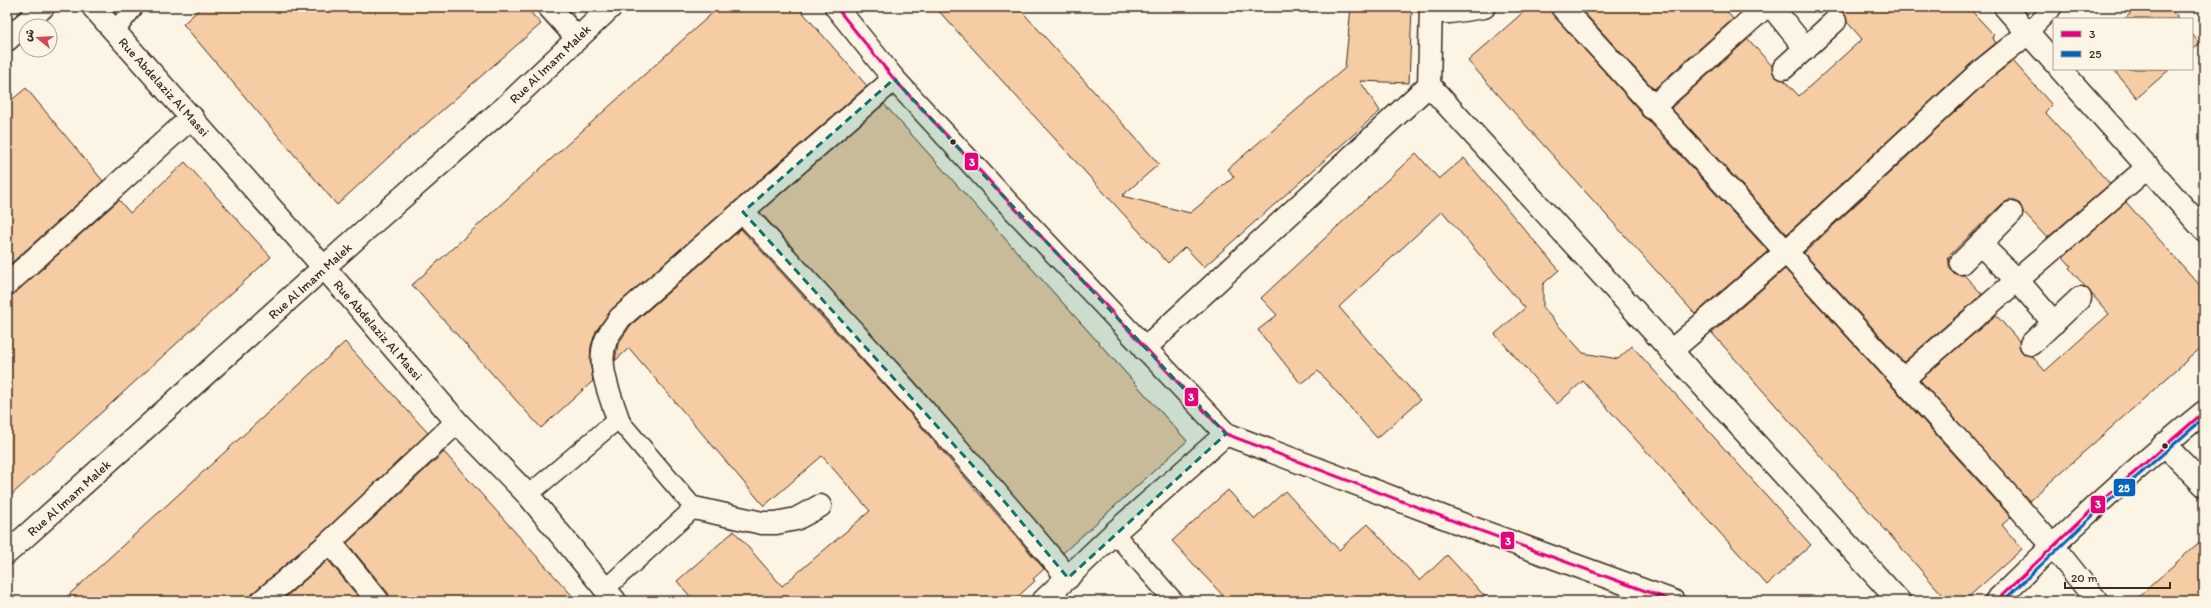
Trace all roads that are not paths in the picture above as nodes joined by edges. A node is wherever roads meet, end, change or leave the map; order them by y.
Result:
1 (43, 7) edge
2 (92, 7) edge
3 (134, 7) edge
4 (549, 7) edge
5 (611, 7) edge
6 (836, 7) edge
7 (1484, 7) edge
8 (1562, 7) edge
9 (1765, 7) edge
10 (1772, 7) edge
11 (2005, 7) edge
12 (2054, 7) edge
13 (1431, 10) edge
14 (1834, 21) dead end
15 (114, 31) junction
16 (2028, 33) junction
17 (577, 38) junction
18 (7, 40) edge
19 (1806, 49) junction
20 (2053, 61) edge
21 (1784, 68) dead end
22 (2061, 70) edge
23 (894, 79) junction
24 (1429, 85) junction
25 (1652, 108) junction
26 (192, 117) junction
27 (2148, 167) junction
28 (743, 212) junction
29 (2011, 213) dead end
30 (2204, 230) edge
31 (1980, 244) junction
32 (1787, 251) junction
33 (1961, 263) dead end
34 (323, 268) junction
35 (2018, 281) junction
36 (7, 284) edge
37 (2080, 298) dead end
38 (2054, 323) junction
39 (2031, 344) dead end
40 (1144, 349) junction
41 (1671, 351) junction
42 (1903, 379) junction
43 (2204, 412) edge
44 (618, 419) junction
45 (457, 422) junction
46 (1226, 434) junction
47 (2164, 444) junction
48 (2204, 485) edge
49 (528, 495) junction
50 (820, 506) dead end
51 (694, 508) junction
52 (1114, 533) junction
53 (330, 542) junction
54 (2052, 545) junction
55 (7, 553) edge
56 (1068, 578) junction
57 (610, 595) edge
58 (262, 601) edge
59 (378, 601) edge
60 (1043, 601) edge
61 (1174, 601) edge
62 (1673, 601) edge
63 (1899, 601) edge
64 (1996, 601) edge
65 (2097, 601) edge

1 - 18 street
2 - 15 street, Rue Abdelaziz Al Massi
3 - 15 lane
4 - 17 street
5 - 17 street, Rue Al Imam Malek
6 - 23 street
7 - 13 street
8 - 25 street
9 - 25 street
10 - 19 street
11 - 16 street
12 - 16 lane
13 - 24 street
14 - 19 street
15 - 26 street, Rue Abdelaziz Al Massi
16 - 20 street
16 - 32 street
17 - 34 street, Rue Al Imam Malek
19 - 21 street
22 - 27 street
23 - 28 street
23 - 40 street
24 - 40 street
24 - 41 street
25 - 32 street
26 - 34 street, Rue Abdelaziz Al Massi
26 - 36 street
27 - 30 street
27 - 35 street
28 - 44 street
28 - 56 street
29 - 31 street
31 - 33 street
31 - 35 street
32 - 41 street
32 - 42 street
34 - 45 street, Rue Abdelaziz Al Massi
34 - 55 street, Rue Al Imam Malek
35 - 38 street
35 - 42 street
37 - 38 street
38 - 39 street
40 - 46 street
41 - 63 street
42 - 54 street
43 - 47 street
44 - 49 lane
44 - 51 lane
45 - 49 street, Rue Abdelaziz Al Massi
45 - 53 street
46 - 52 street
46 - 62 street
47 - 48 street
47 - 54 street
49 - 57 street, Rue Abdelaziz Al Massi
50 - 51 street
51 - 57 lane
52 - 56 street
52 - 61 lane
53 - 58 street
53 - 59 street
54 - 64 street
54 - 65 street
56 - 60 street

